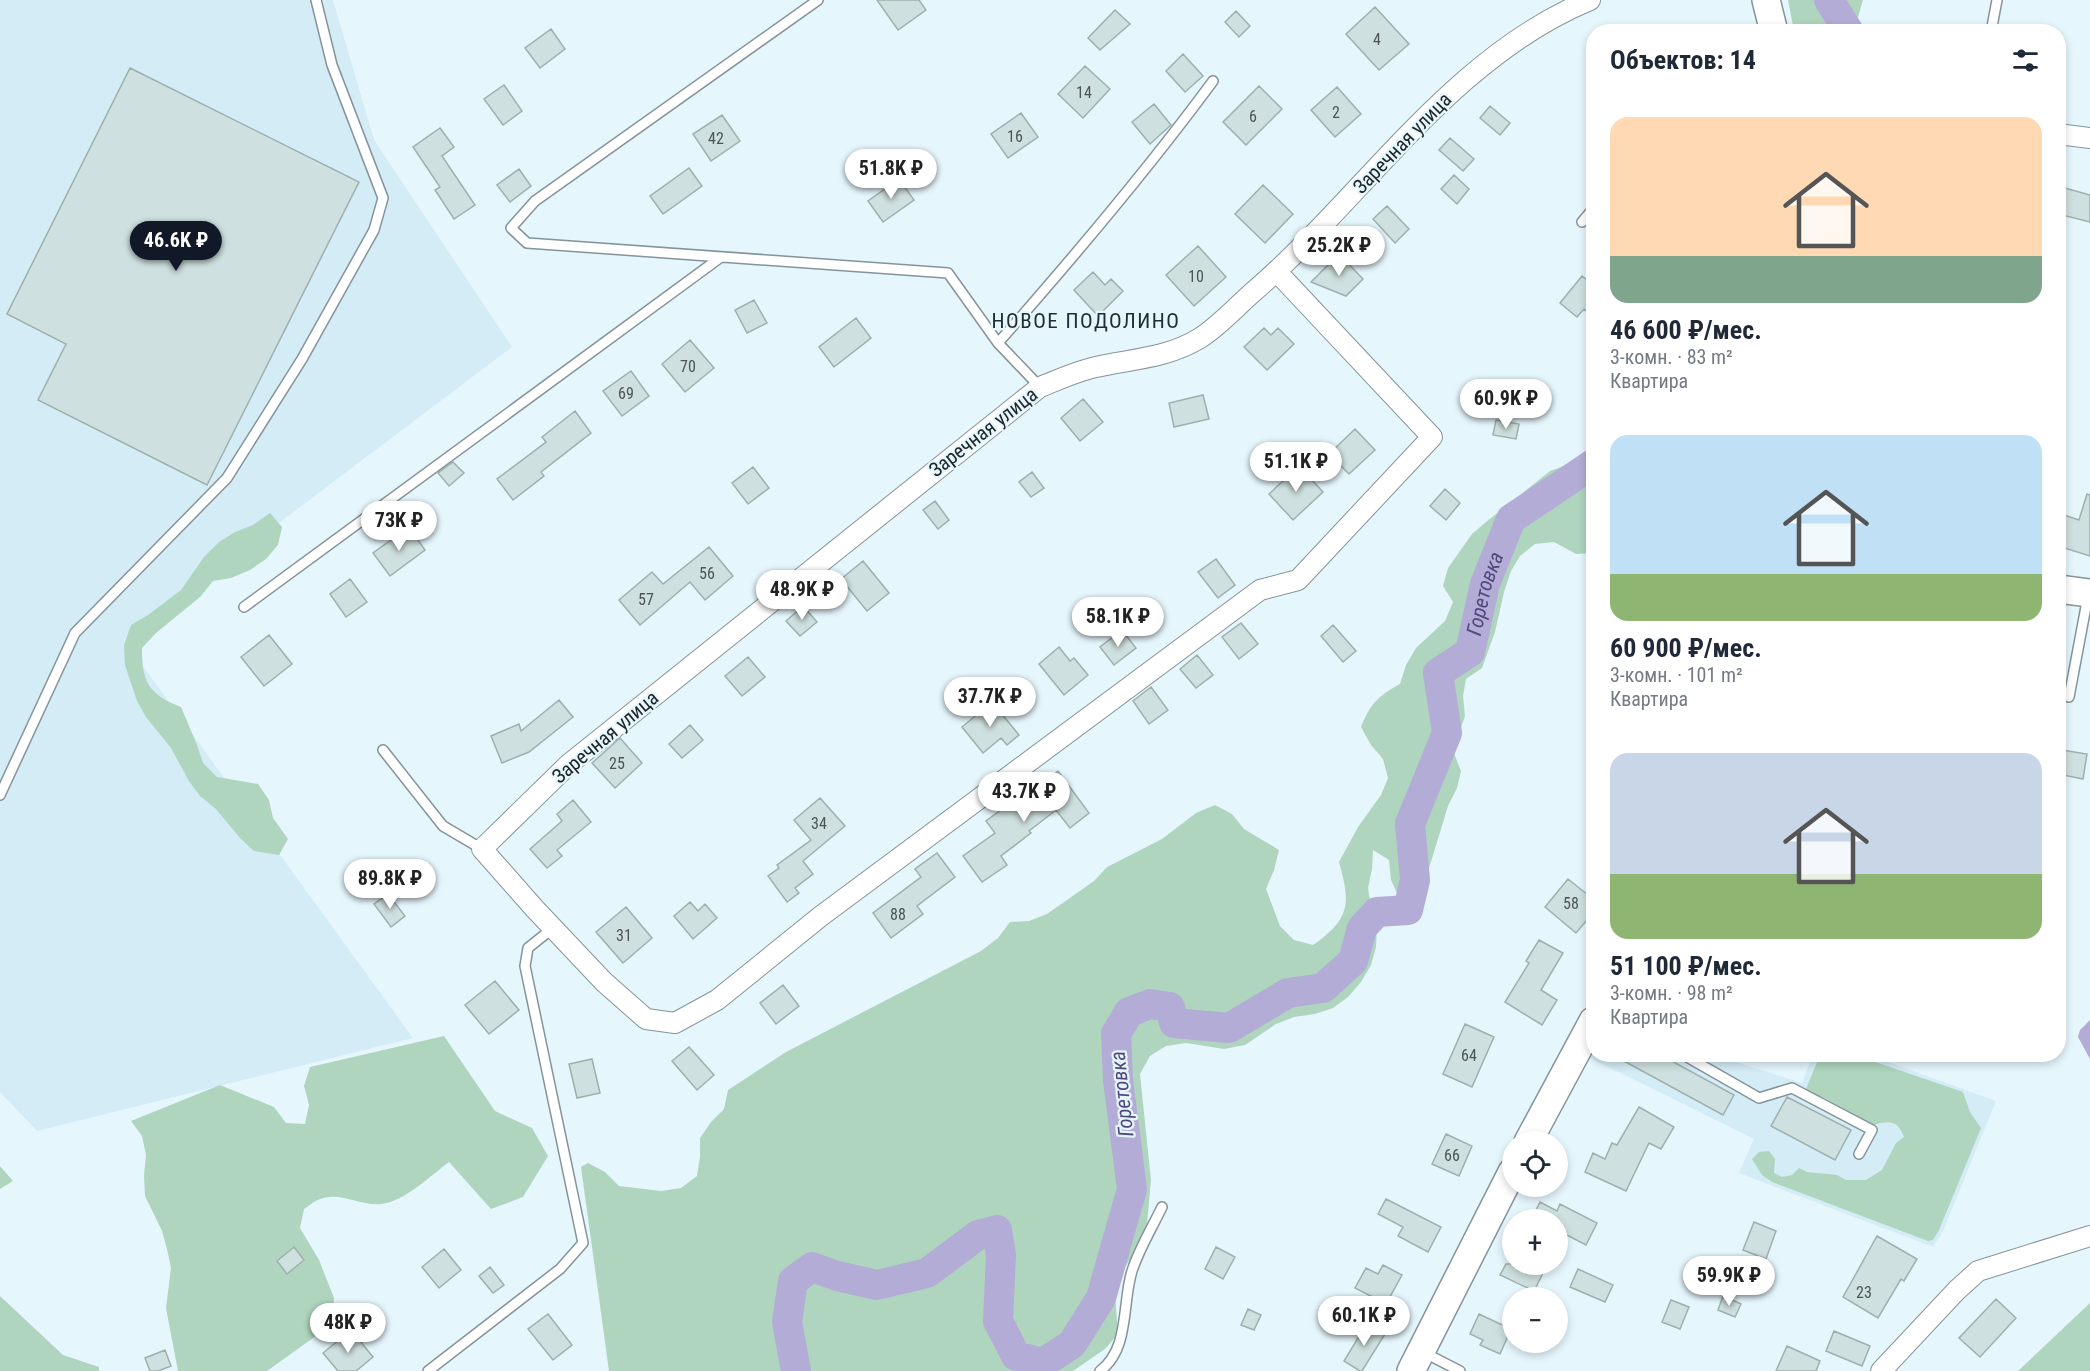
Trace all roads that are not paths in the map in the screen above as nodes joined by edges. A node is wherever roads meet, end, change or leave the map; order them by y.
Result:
1 (315, 0) edge
2 (818, 0) edge
3 (1590, 0) edge
4 (1766, 0) edge
5 (1997, 0) edge
6 (1772, 24) edge
7 (1992, 24) edge
8 (1213, 81) dead end
9 (2066, 135) edge
10 (2090, 138) edge
11 (1586, 217) edge
12 (1582, 222) dead end
13 (721, 257) junction
14 (1277, 272) junction
15 (998, 343) junction
16 (1040, 387) junction
17 (2066, 590) edge
18 (2089, 593) edge
19 (244, 607) dead end
20 (2069, 697) dead end
21 (383, 750) dead end
22 (0, 795) edge
23 (482, 849) junction
24 (553, 928) junction
25 (1586, 1034) edge
26 (1696, 1062) edge
27 (1534, 1131) edge
28 (1859, 1154) dead end
29 (1502, 1191) edge
30 (1162, 1207) dead end
31 (2090, 1236) edge
32 (1415, 1361) edge
33 (429, 1371) edge
34 (1100, 1371) edge
35 (1460, 1371) edge
36 (1881, 1371) edge

1 - 22 lane
2 - 13 lane
3 - 14 street, Заречная улица
4 - 6 street
5 - 7 lane
8 - 15 lane
9 - 10 street
11 - 12 lane
13 - 15 lane
13 - 19 lane
14 - 16 street, Заречная улица
14 - 24 street
15 - 16 lane
16 - 23 street, Заречная улица
17 - 18 street
18 - 20 lane
21 - 23 lane
23 - 24 street
24 - 33 lane
25 - 27 street
26 - 28 lane
29 - 32 street
30 - 34 lane
31 - 36 street
32 - 35 lane

